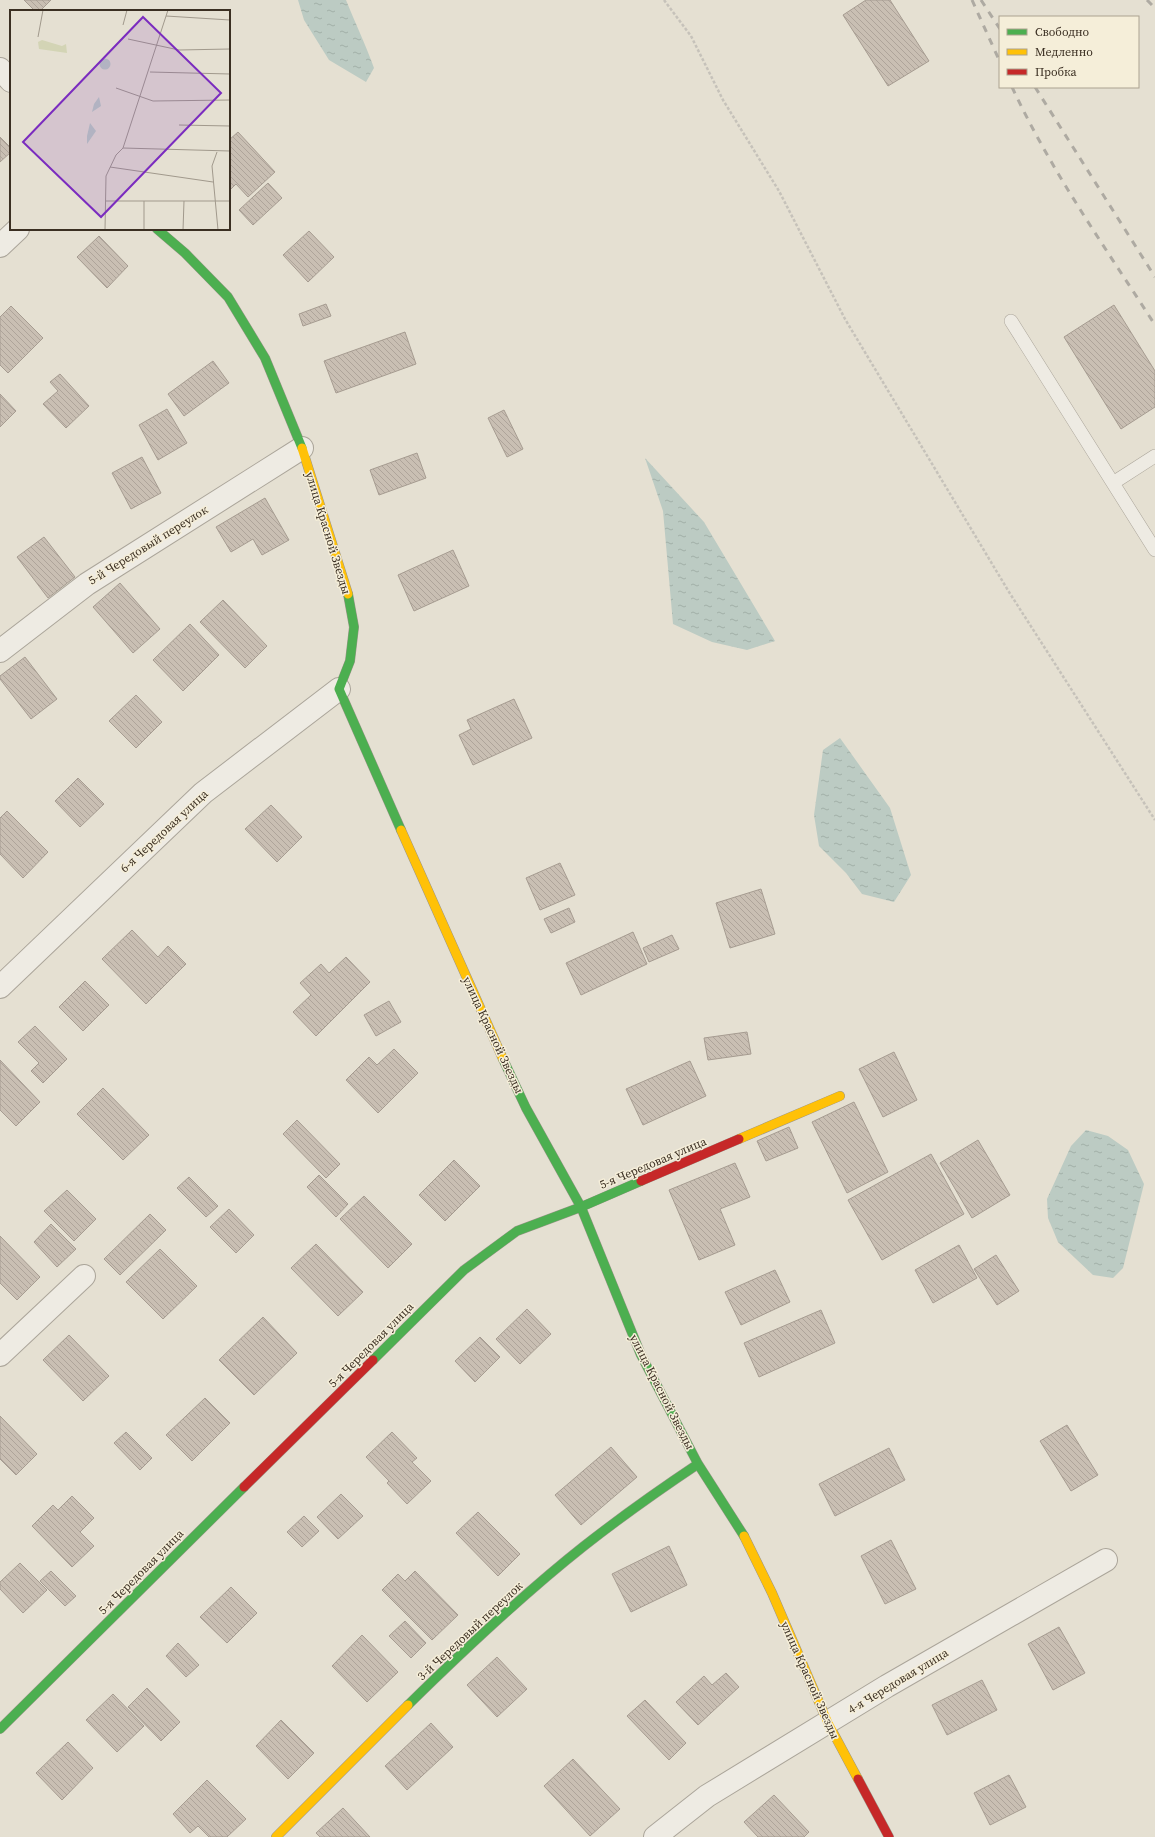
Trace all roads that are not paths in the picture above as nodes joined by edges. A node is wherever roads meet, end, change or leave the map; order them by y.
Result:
1 (0, 70) edge
2 (10, 80) edge
3 (17, 230) edge
4 (158, 230) edge
5 (0, 246) edge
6 (1011, 320) dead end
7 (302, 448) junction
8 (1155, 456) edge
9 (1113, 483) junction
10 (1155, 550) edge
11 (0, 651) edge
12 (339, 689) junction
13 (0, 987) edge
14 (840, 1096) dead end
15 (581, 1207) junction
16 (84, 1276) dead end
17 (0, 1355) edge
18 (698, 1464) junction
19 (1106, 1560) dead end
20 (828, 1723) junction
21 (0, 1729) edge
22 (276, 1837) edge
23 (655, 1837) edge
24 (889, 1837) edge

1 - 2 street
3 - 5 street
4 - 7 street, улица Красной Звезды
6 - 9 lane
7 - 11 street, 5-й Чередовый переулок
7 - 12 street, улица Красной Звезды
8 - 9 lane
9 - 10 lane
12 - 13 street, 6-я Чередовая улица
12 - 15 street, улица Красной Звезды
14 - 15 street, 5-я Чередовая улица
15 - 18 street, улица Красной Звезды
15 - 21 street, 5-я Чередовая улица
16 - 17 street
18 - 20 street, улица Красной Звезды
18 - 22 street, 3-й Чередовый переулок
19 - 20 street, 4-я Чередовая улица
20 - 23 street, 4-я Чередовая улица
20 - 24 street, улица Красной Звезды

